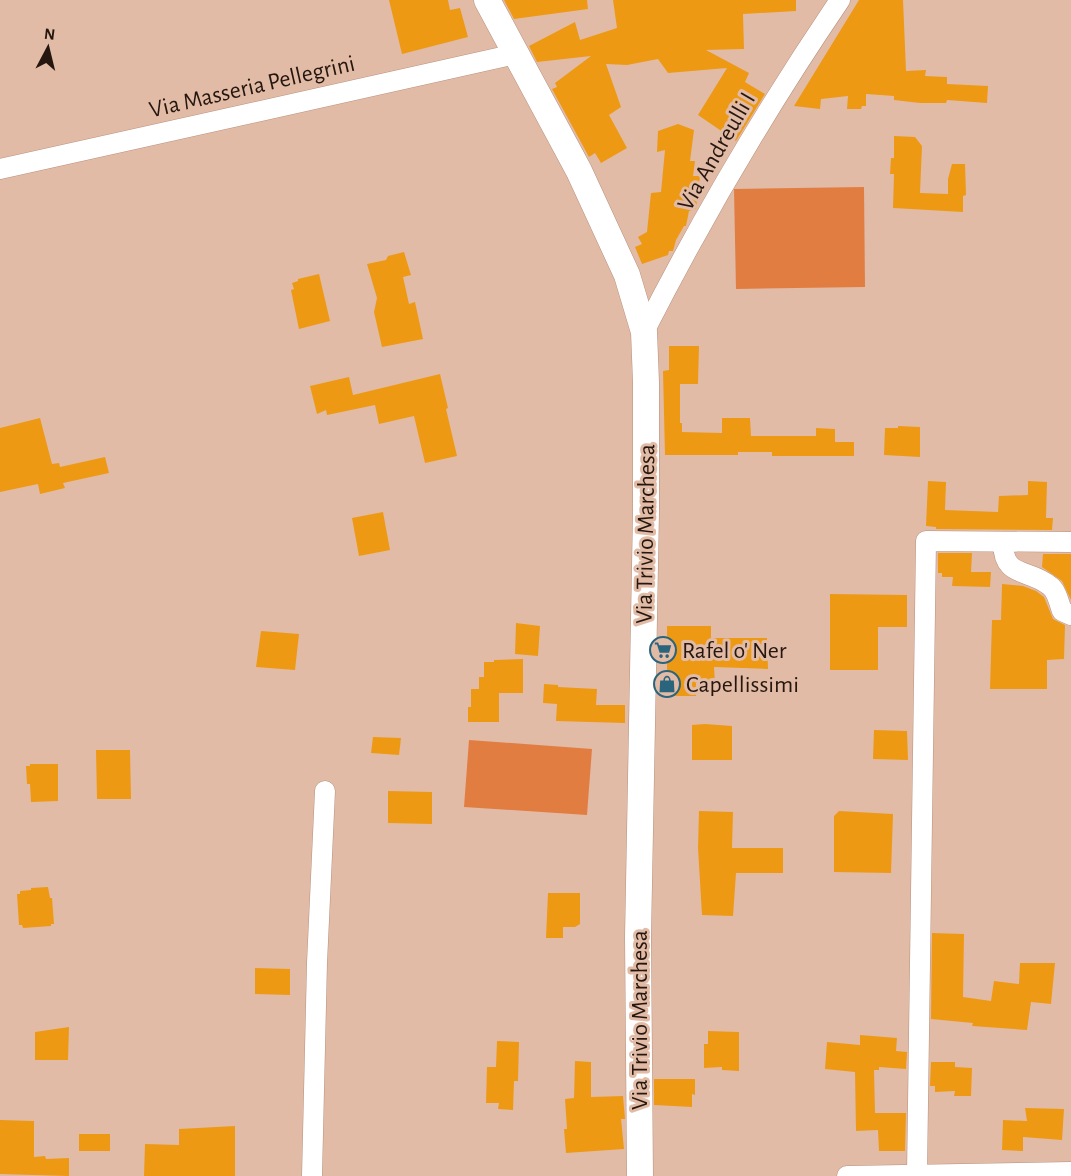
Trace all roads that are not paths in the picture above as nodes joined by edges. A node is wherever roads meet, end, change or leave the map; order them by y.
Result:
1 (487, 0) edge
2 (840, 0) edge
3 (516, 54) junction
4 (0, 169) edge
5 (644, 332) junction
6 (1003, 542) junction
7 (1071, 542) edge
8 (1071, 615) edge
9 (325, 791) dead end
10 (1071, 1172) edge
11 (917, 1174) junction
12 (312, 1176) edge
13 (633, 1176) edge
14 (640, 1176) edge
15 (847, 1176) edge

1 - 3 street, Via Trivio Marchesa
2 - 5 street, Via Andreulli I
3 - 4 street, Via Masseria Pellegrini
3 - 5 street, Via Trivio Marchesa
5 - 14 street, Via Trivio Marchesa
6 - 7 street
6 - 8 street
6 - 11 street
9 - 12 street
10 - 11 street
11 - 15 street
13 - 14 street

